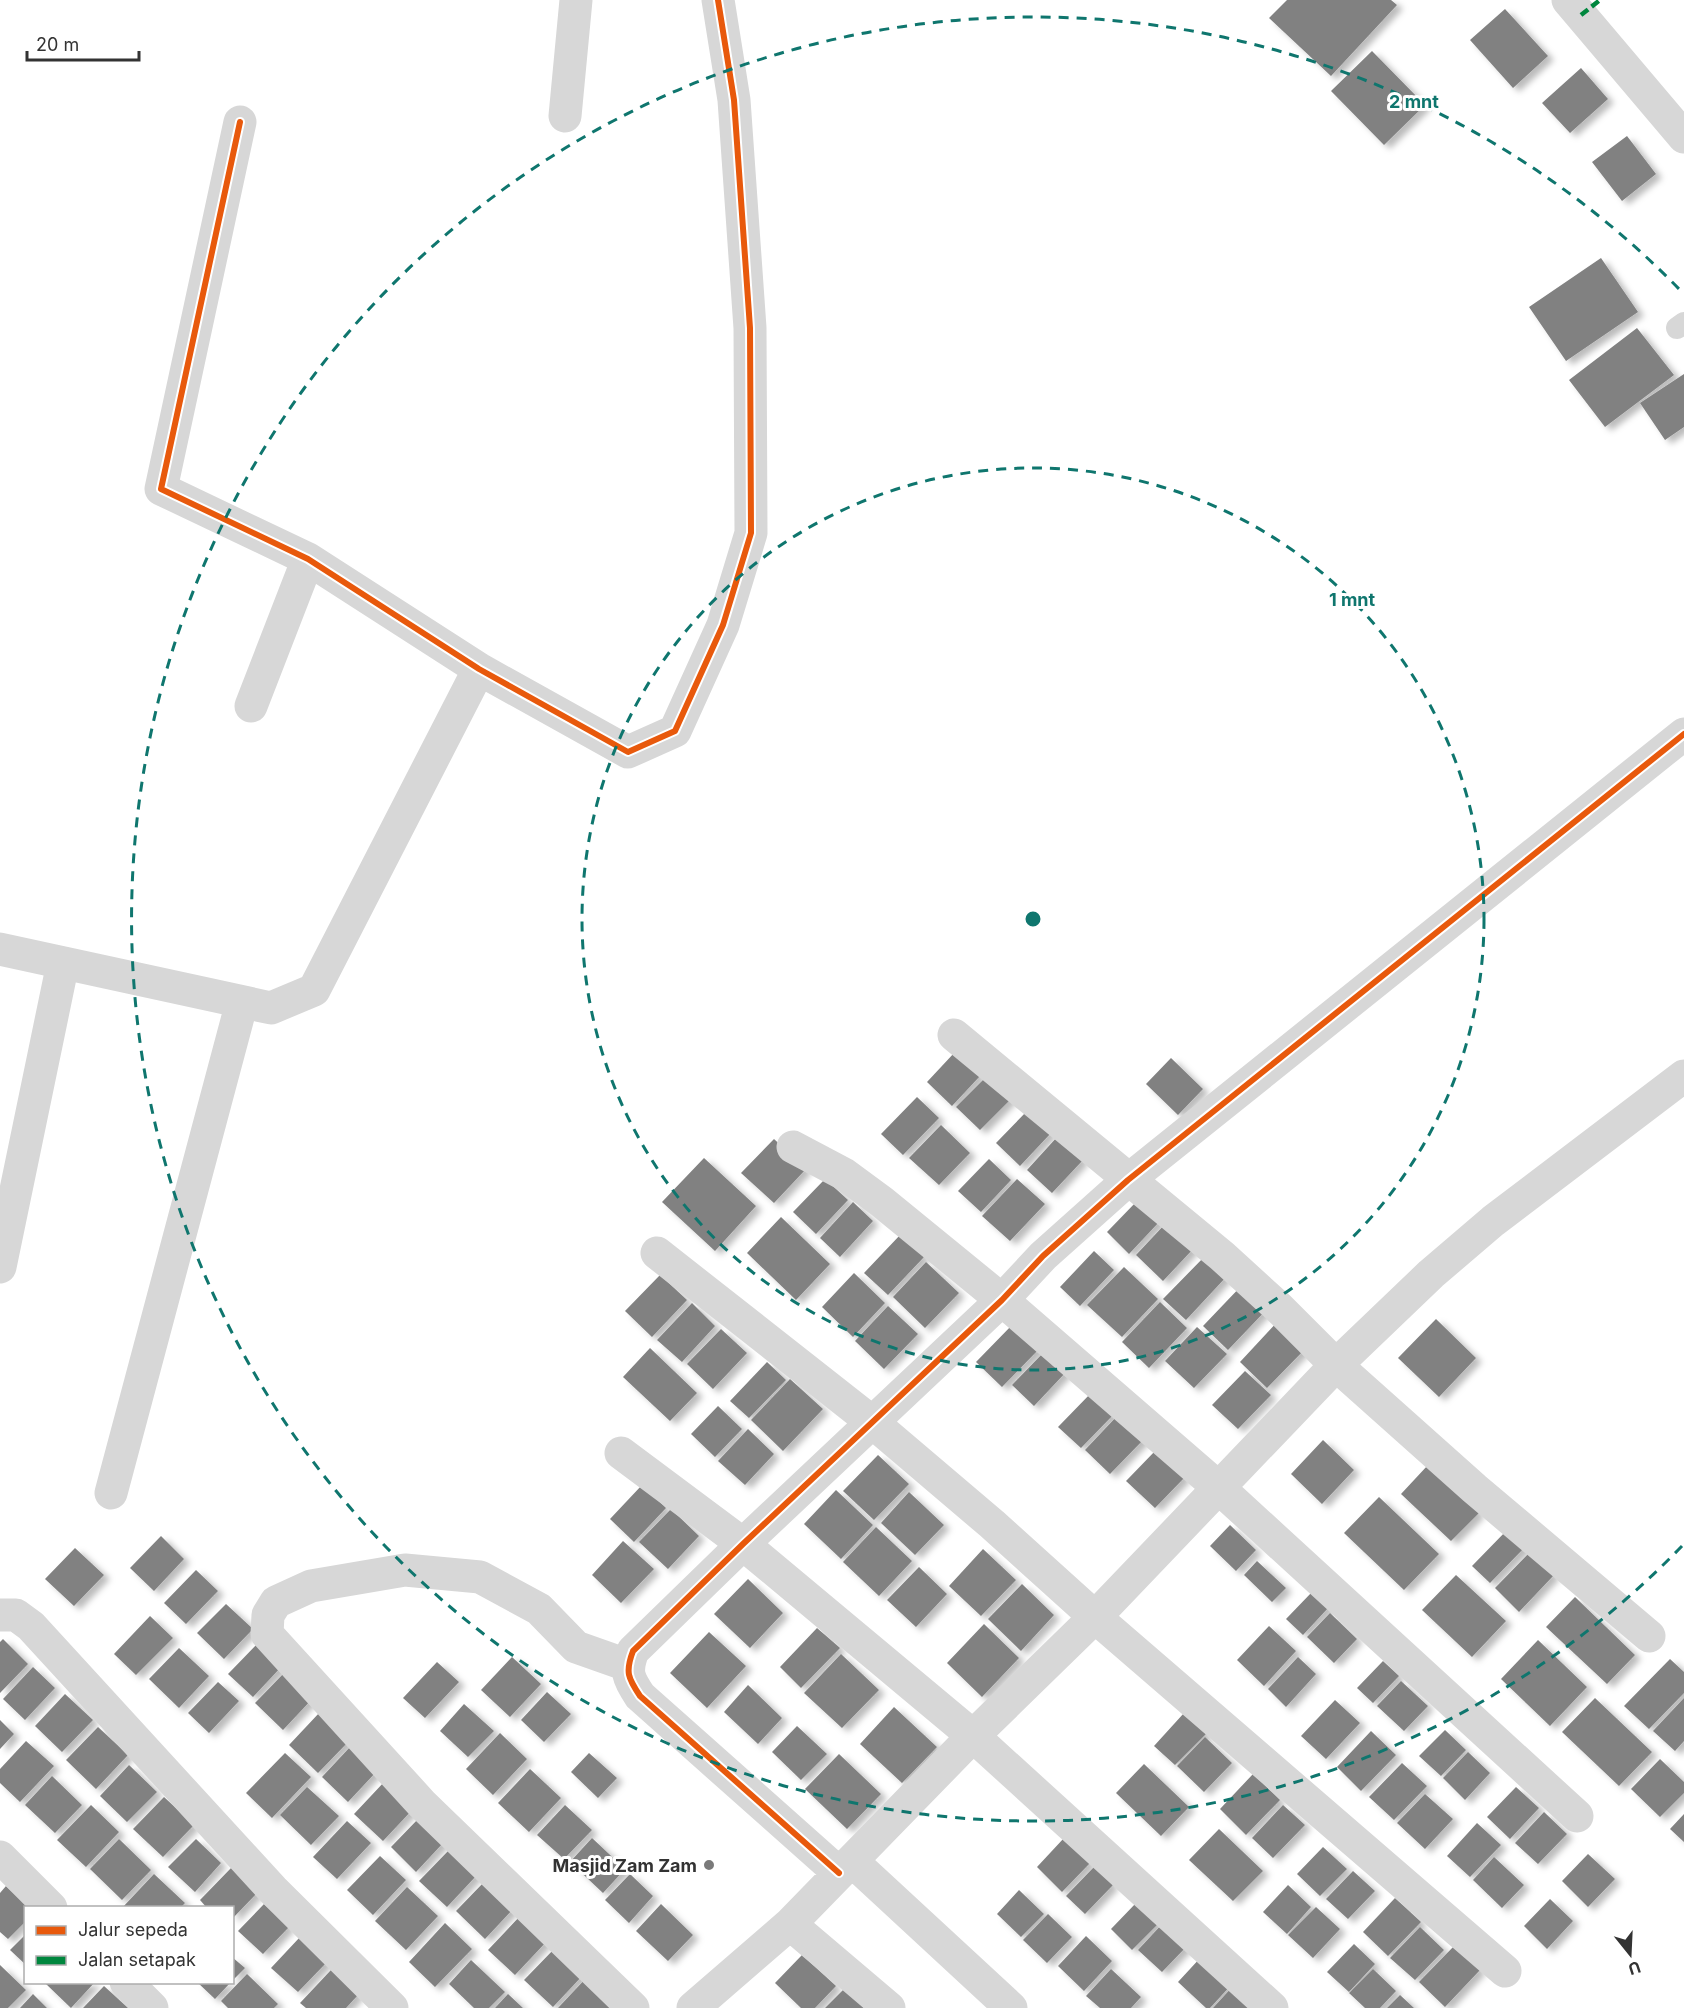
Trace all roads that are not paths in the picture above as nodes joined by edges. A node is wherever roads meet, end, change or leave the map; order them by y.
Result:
1 (576, 0) edge
2 (718, 0) edge
3 (1583, 5) edge
4 (565, 116) dead end
5 (240, 122) dead end
6 (1684, 137) edge
7 (308, 559) junction
8 (479, 669) junction
9 (251, 706) dead end
10 (1684, 734) edge
11 (0, 949) edge
12 (63, 963) junction
13 (242, 1002) junction
14 (954, 1035) dead end
15 (1684, 1076) edge
16 (793, 1147) dead end
17 (1128, 1180) junction
18 (657, 1253) dead end
19 (0, 1267) edge
20 (1002, 1300) junction
21 (1336, 1365) junction
22 (872, 1422) junction
23 (621, 1453) dead end
24 (1220, 1488) junction
25 (111, 1493) dead end
26 (743, 1544) junction
27 (0, 1615) edge
28 (1095, 1617) junction
29 (1649, 1636) dead end
30 (627, 1665) junction
31 (973, 1736) junction
32 (1577, 1816) dead end
33 (0, 1857) edge
34 (846, 1867) junction
35 (49, 1906) edge
36 (790, 1923) junction
37 (1505, 1971) dead end
38 (127, 1984) edge
39 (152, 2008) edge
40 (392, 2008) edge
41 (633, 2008) edge
42 (693, 2008) edge
43 (889, 2008) edge
44 (1011, 2008) edge
45 (1272, 2008) edge

1 - 4 street
2 - 8 street
3 - 6 street
5 - 7 street
7 - 8 street
7 - 9 street
8 - 13 street
10 - 17 street
11 - 12 street
12 - 13 street
12 - 19 street
13 - 25 street
14 - 17 street
15 - 21 street
16 - 20 street
17 - 20 street
17 - 21 street
18 - 22 street
20 - 22 street
20 - 24 street
21 - 24 street
21 - 29 street
22 - 26 street
22 - 28 street
23 - 26 street
24 - 28 street
24 - 32 street
26 - 30 street
26 - 31 street
27 - 40 street
28 - 31 street
28 - 37 street
30 - 34 street
30 - 41 street
31 - 34 street
31 - 45 street
33 - 35 street
34 - 36 street
34 - 44 street
36 - 42 street
36 - 43 street
38 - 39 street

